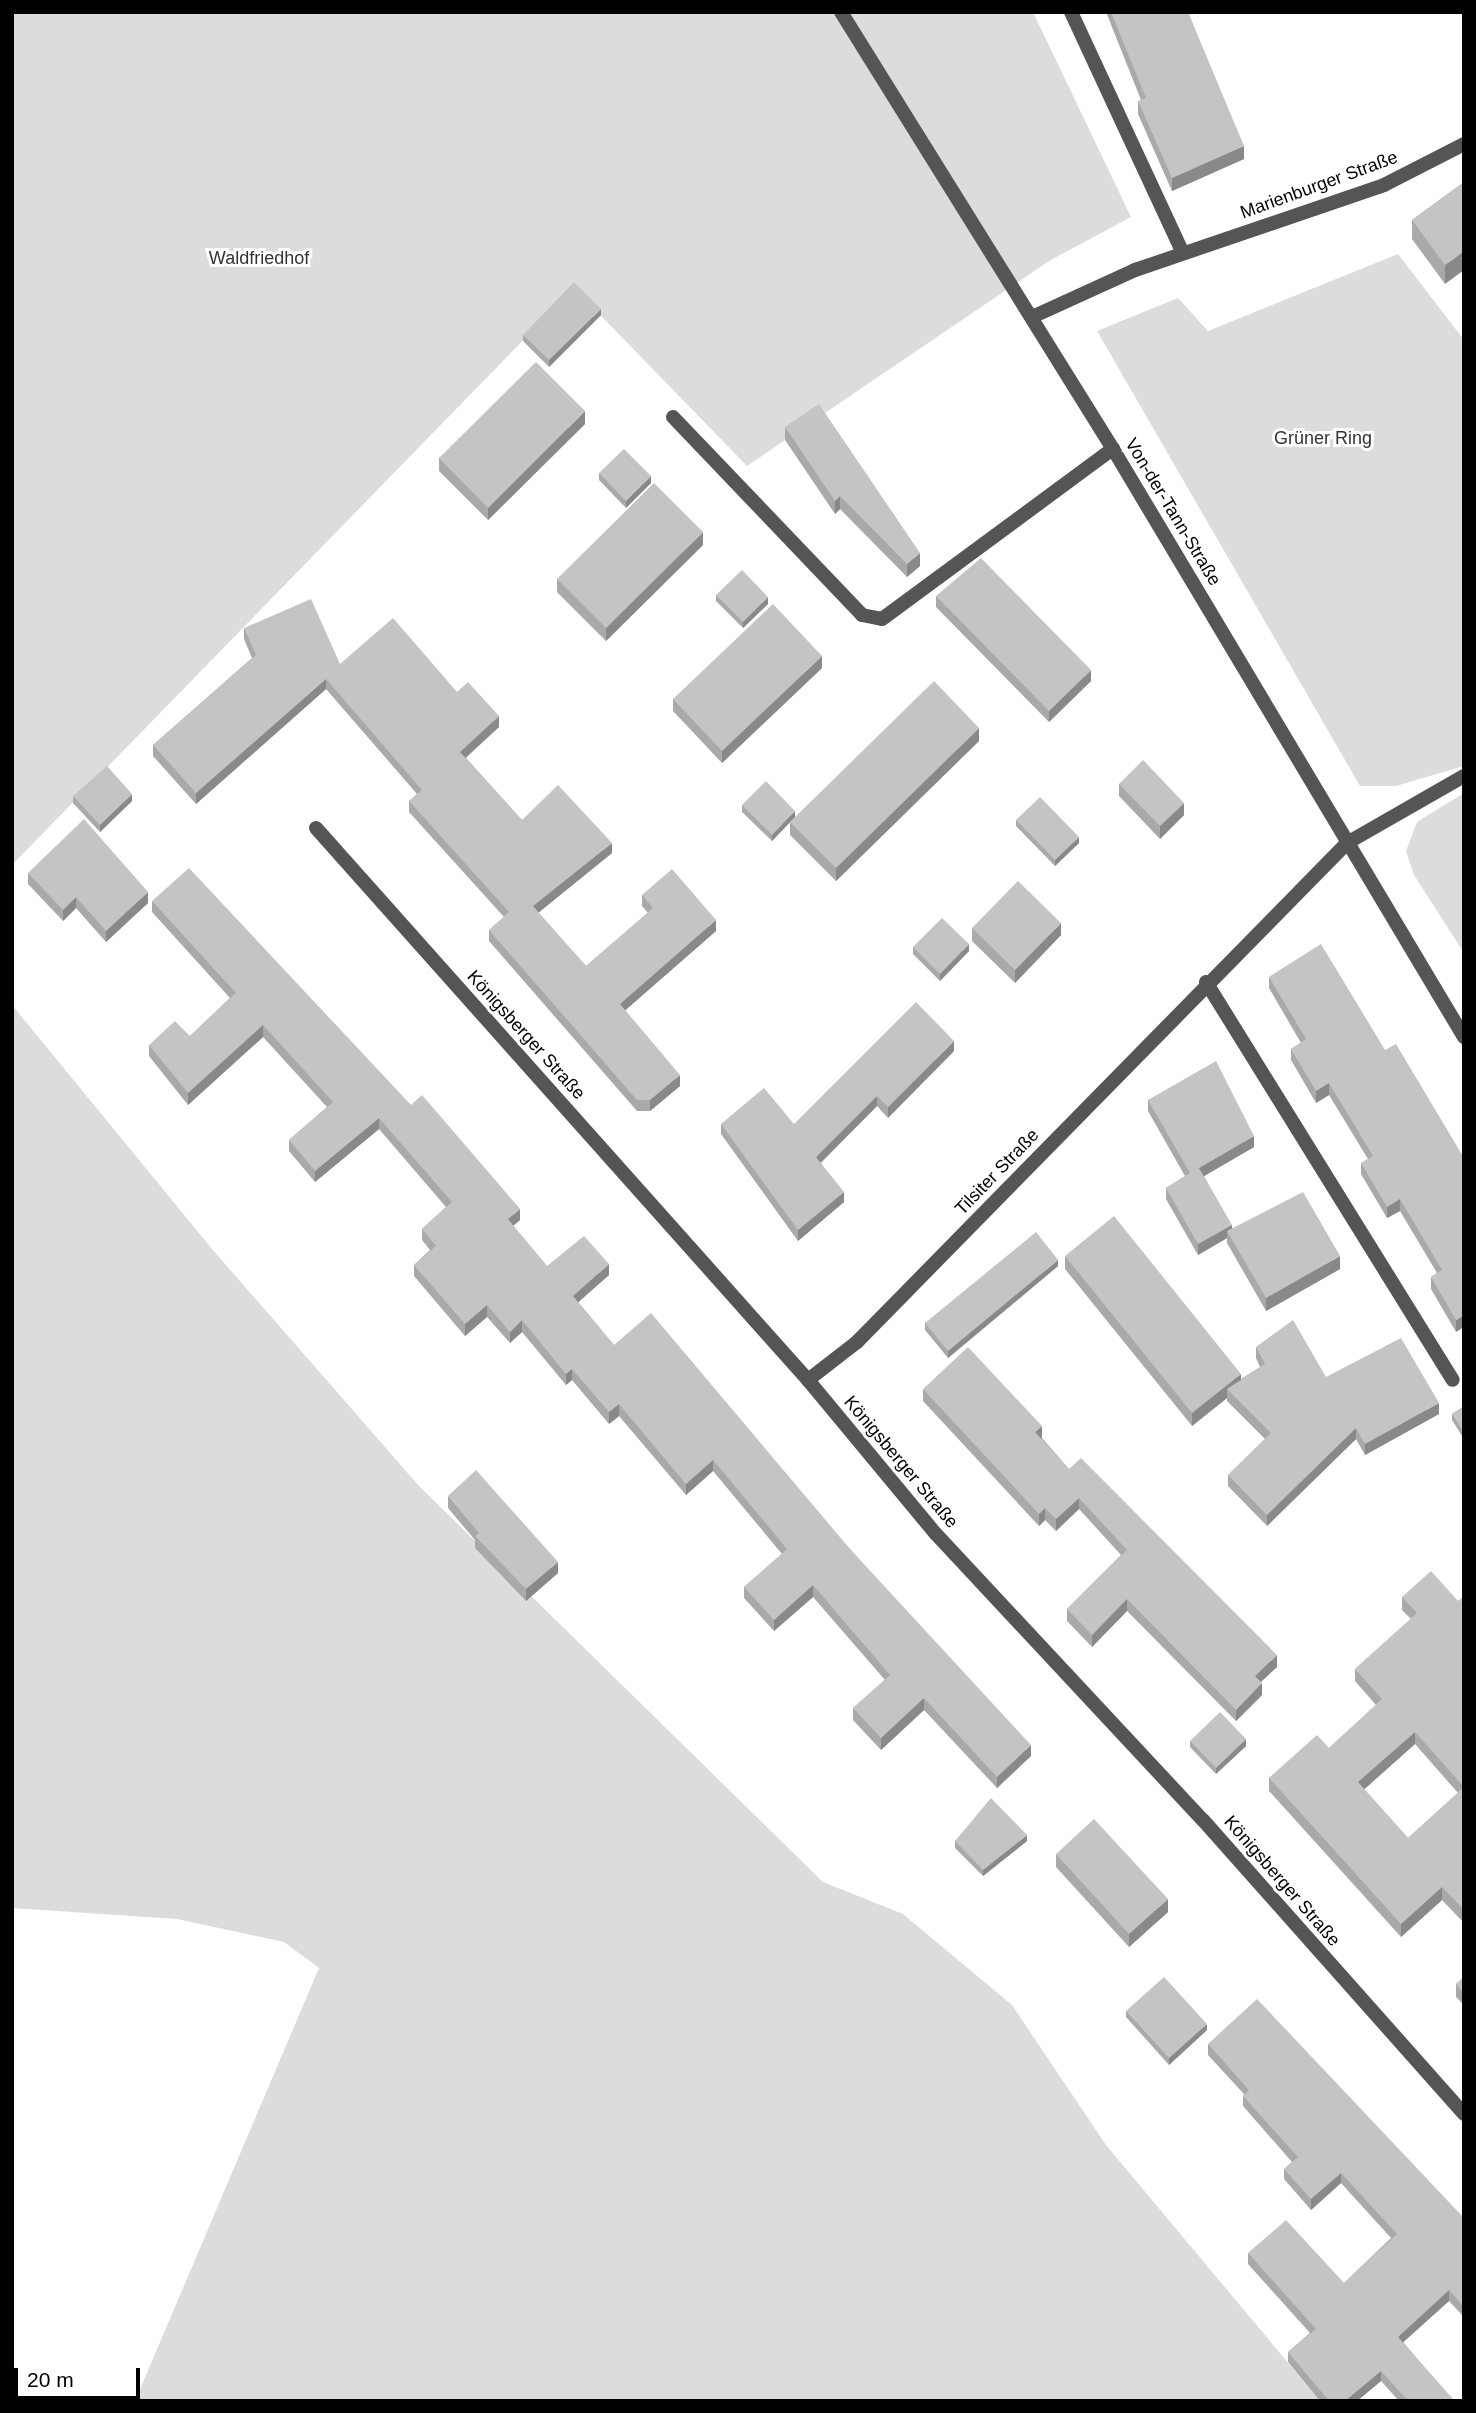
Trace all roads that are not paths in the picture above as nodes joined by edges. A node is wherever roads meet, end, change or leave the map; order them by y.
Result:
1 (841, 12) edge
2 (1072, 12) edge
3 (1464, 144) edge
4 (1183, 253) junction
5 (1032, 317) junction
6 (673, 417) dead end
7 (1113, 449) junction
8 (1464, 776) edge
9 (316, 828) dead end
10 (1347, 843) junction
11 (1206, 982) junction
12 (1464, 1037) edge
13 (807, 1380) junction
14 (1453, 1380) dead end
15 (1464, 2114) edge

1 - 5 street, Von-der-Tann-Straße
2 - 4 street
3 - 4 street, Marienburger Straße
4 - 5 street, Marienburger Straße
5 - 7 street, Von-der-Tann-Straße
6 - 7 street
7 - 10 street, Von-der-Tann-Straße
8 - 10 street, Tilsiter Straße
9 - 13 street, Königsberger Straße
10 - 11 street, Tilsiter Straße
10 - 12 street, Von-der-Tann-Straße
11 - 13 street, Tilsiter Straße
11 - 14 street
13 - 15 street, Königsberger Straße

